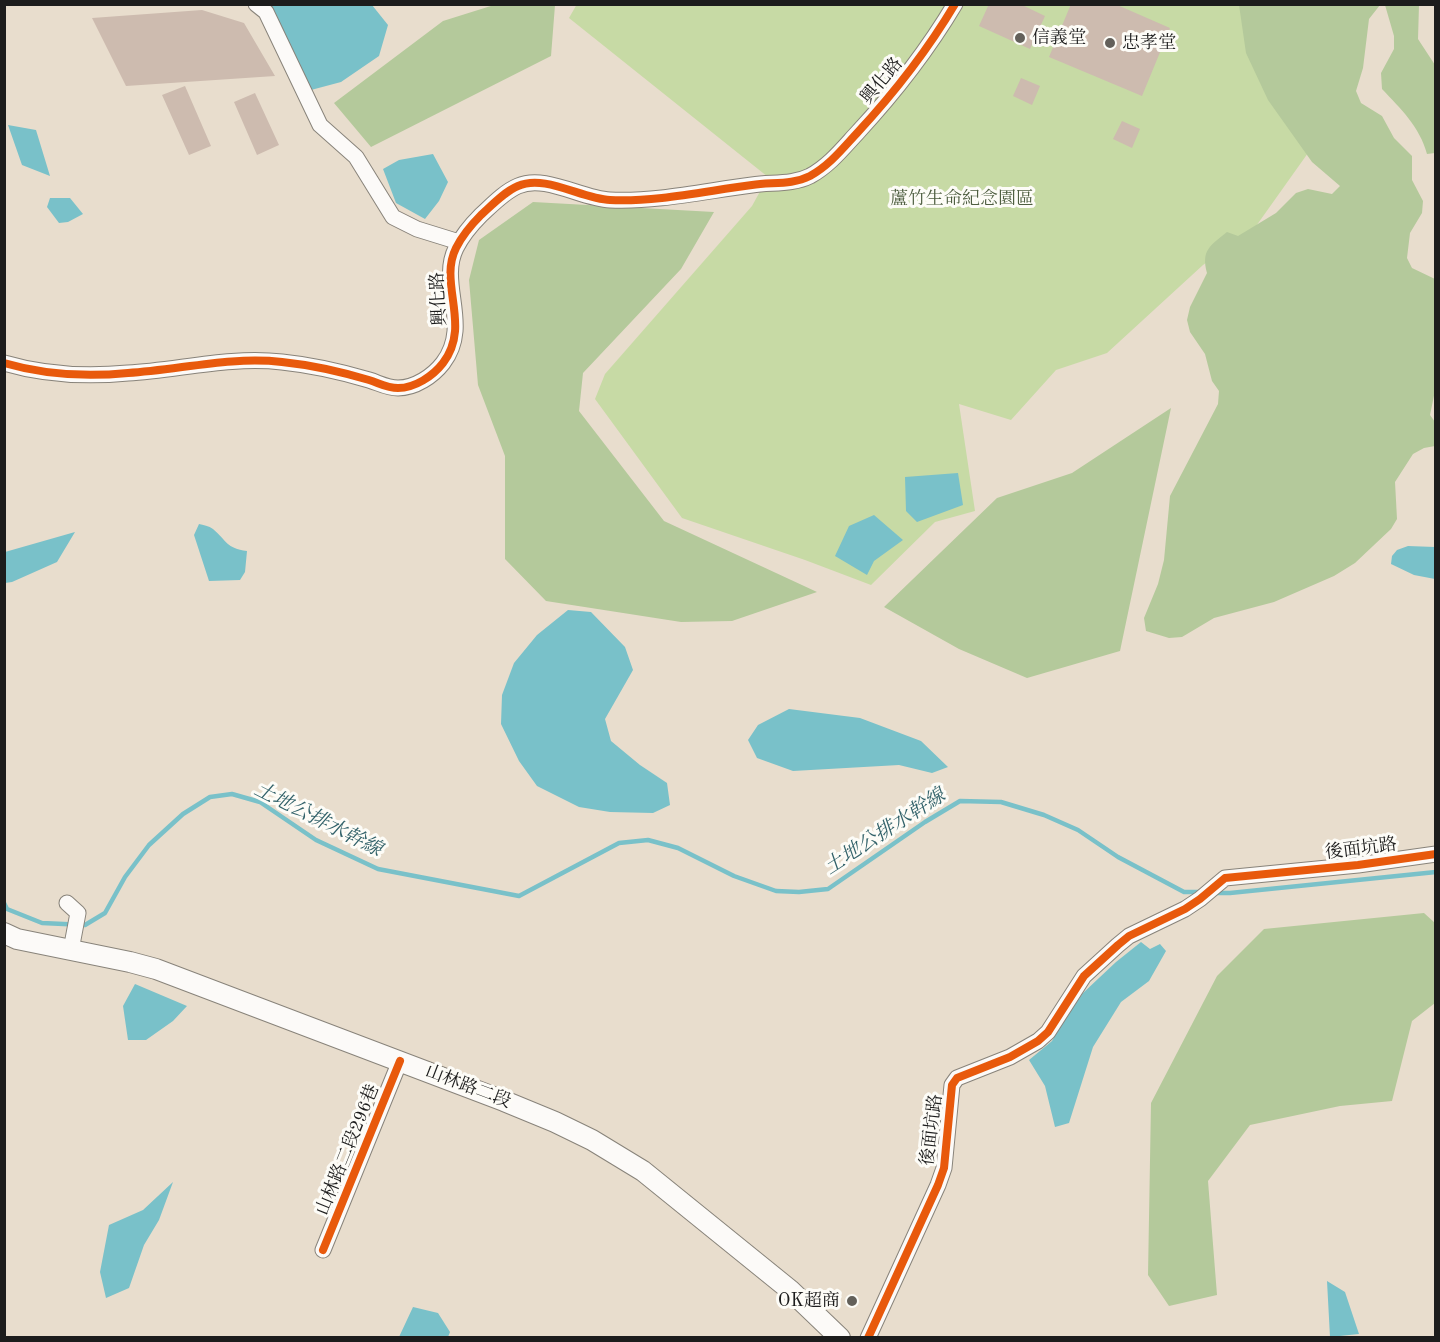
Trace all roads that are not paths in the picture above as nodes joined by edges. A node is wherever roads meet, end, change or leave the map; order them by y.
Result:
1 (256, 4) edge
2 (955, 4) edge
3 (459, 242) junction
4 (4, 363) edge
5 (1436, 854) edge
6 (67, 903) dead end
7 (4, 933) edge
8 (72, 944) junction
9 (400, 1061) junction
10 (323, 1250) dead end
11 (840, 1338) edge
12 (868, 1338) edge

1 - 3 street
2 - 3 street, 興化路
3 - 4 street, 興化路
5 - 12 street, 後面坑路
6 - 8 street
7 - 8 main road, 山林路二段
8 - 9 main road, 山林路二段
9 - 10 street, 山林路二段296巷
9 - 11 main road, 山林路二段

